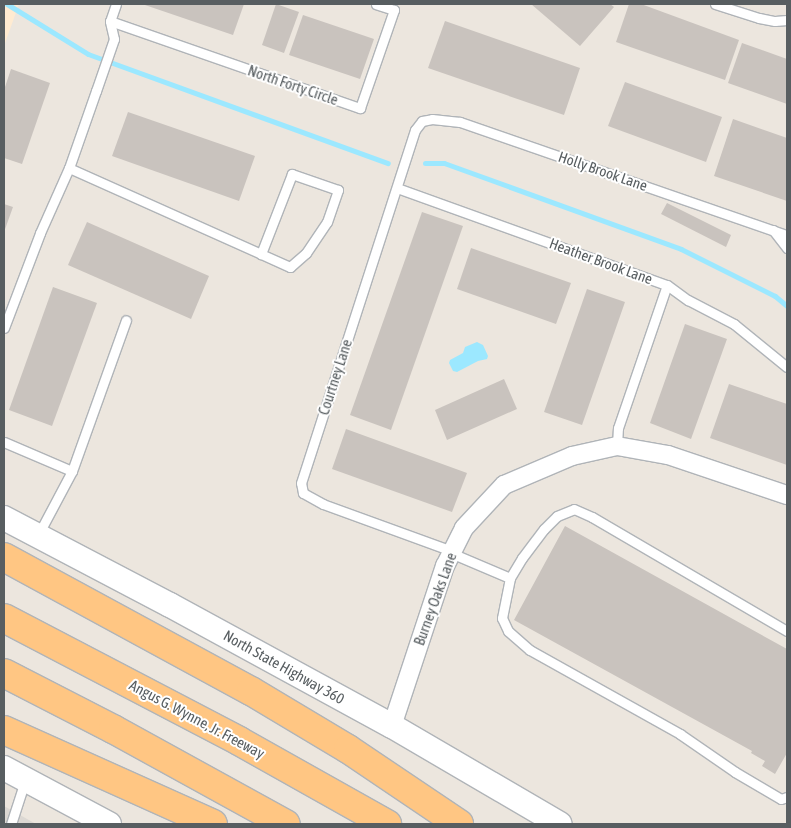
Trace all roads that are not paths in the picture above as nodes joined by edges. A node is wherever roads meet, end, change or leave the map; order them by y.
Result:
1 (116, 4) edge
2 (376, 4) edge
3 (715, 4) edge
4 (787, 20) edge
5 (110, 21) junction
6 (432, 119) joint
7 (69, 168) junction
8 (397, 188) junction
9 (772, 230) junction
10 (787, 235) edge
11 (787, 248) edge
12 (261, 254) junction
13 (667, 285) junction
14 (126, 320) dead end
15 (4, 328) edge
16 (787, 367) edge
17 (4, 442) edge
18 (618, 446) junction
19 (72, 471) junction
20 (787, 496) edge
21 (4, 518) edge
22 (38, 536) junction
23 (452, 552) junction
24 (4, 557) edge
25 (510, 578) junction
26 (4, 618) edge
27 (787, 631) edge
28 (4, 673) edge
29 (392, 726) junction
30 (4, 730) edge
31 (4, 768) edge
32 (26, 779) junction
33 (787, 798) edge
34 (11, 824) edge
35 (109, 824) edge
36 (213, 824) edge
37 (286, 824) edge
38 (387, 824) edge
39 (459, 824) edge
40 (560, 824) edge

1 - 5 lane
2 - 5 lane, North Forty Circle
3 - 4 lane
5 - 7 lane
6 - 8 lane, Courtney Lane
6 - 9 lane, Holly Brook Lane
7 - 12 lane
7 - 15 lane
8 - 13 lane, Heather Brook Lane
8 - 23 lane, Courtney Lane
9 - 10 lane, Holly Brook Lane
9 - 11 lane
12 - 12 lane
13 - 16 lane, Heather Brook Lane
13 - 18 lane
14 - 19 lane
17 - 19 lane
18 - 20 street, Burney Oaks Lane
18 - 23 street, Burney Oaks Lane
19 - 22 lane
21 - 22 main road, North State Highway 360
22 - 29 main road, North State Highway 360
23 - 25 lane, Courtney Lane
23 - 29 street, Burney Oaks Lane
24 - 39 highway
25 - 27 lane
25 - 33 lane
26 - 38 highway, Angus G. Wynne, Jr. Freeway
28 - 37 highway
29 - 40 main road, North State Highway 360
30 - 36 highway
31 - 32 main road
32 - 34 lane
32 - 35 main road

